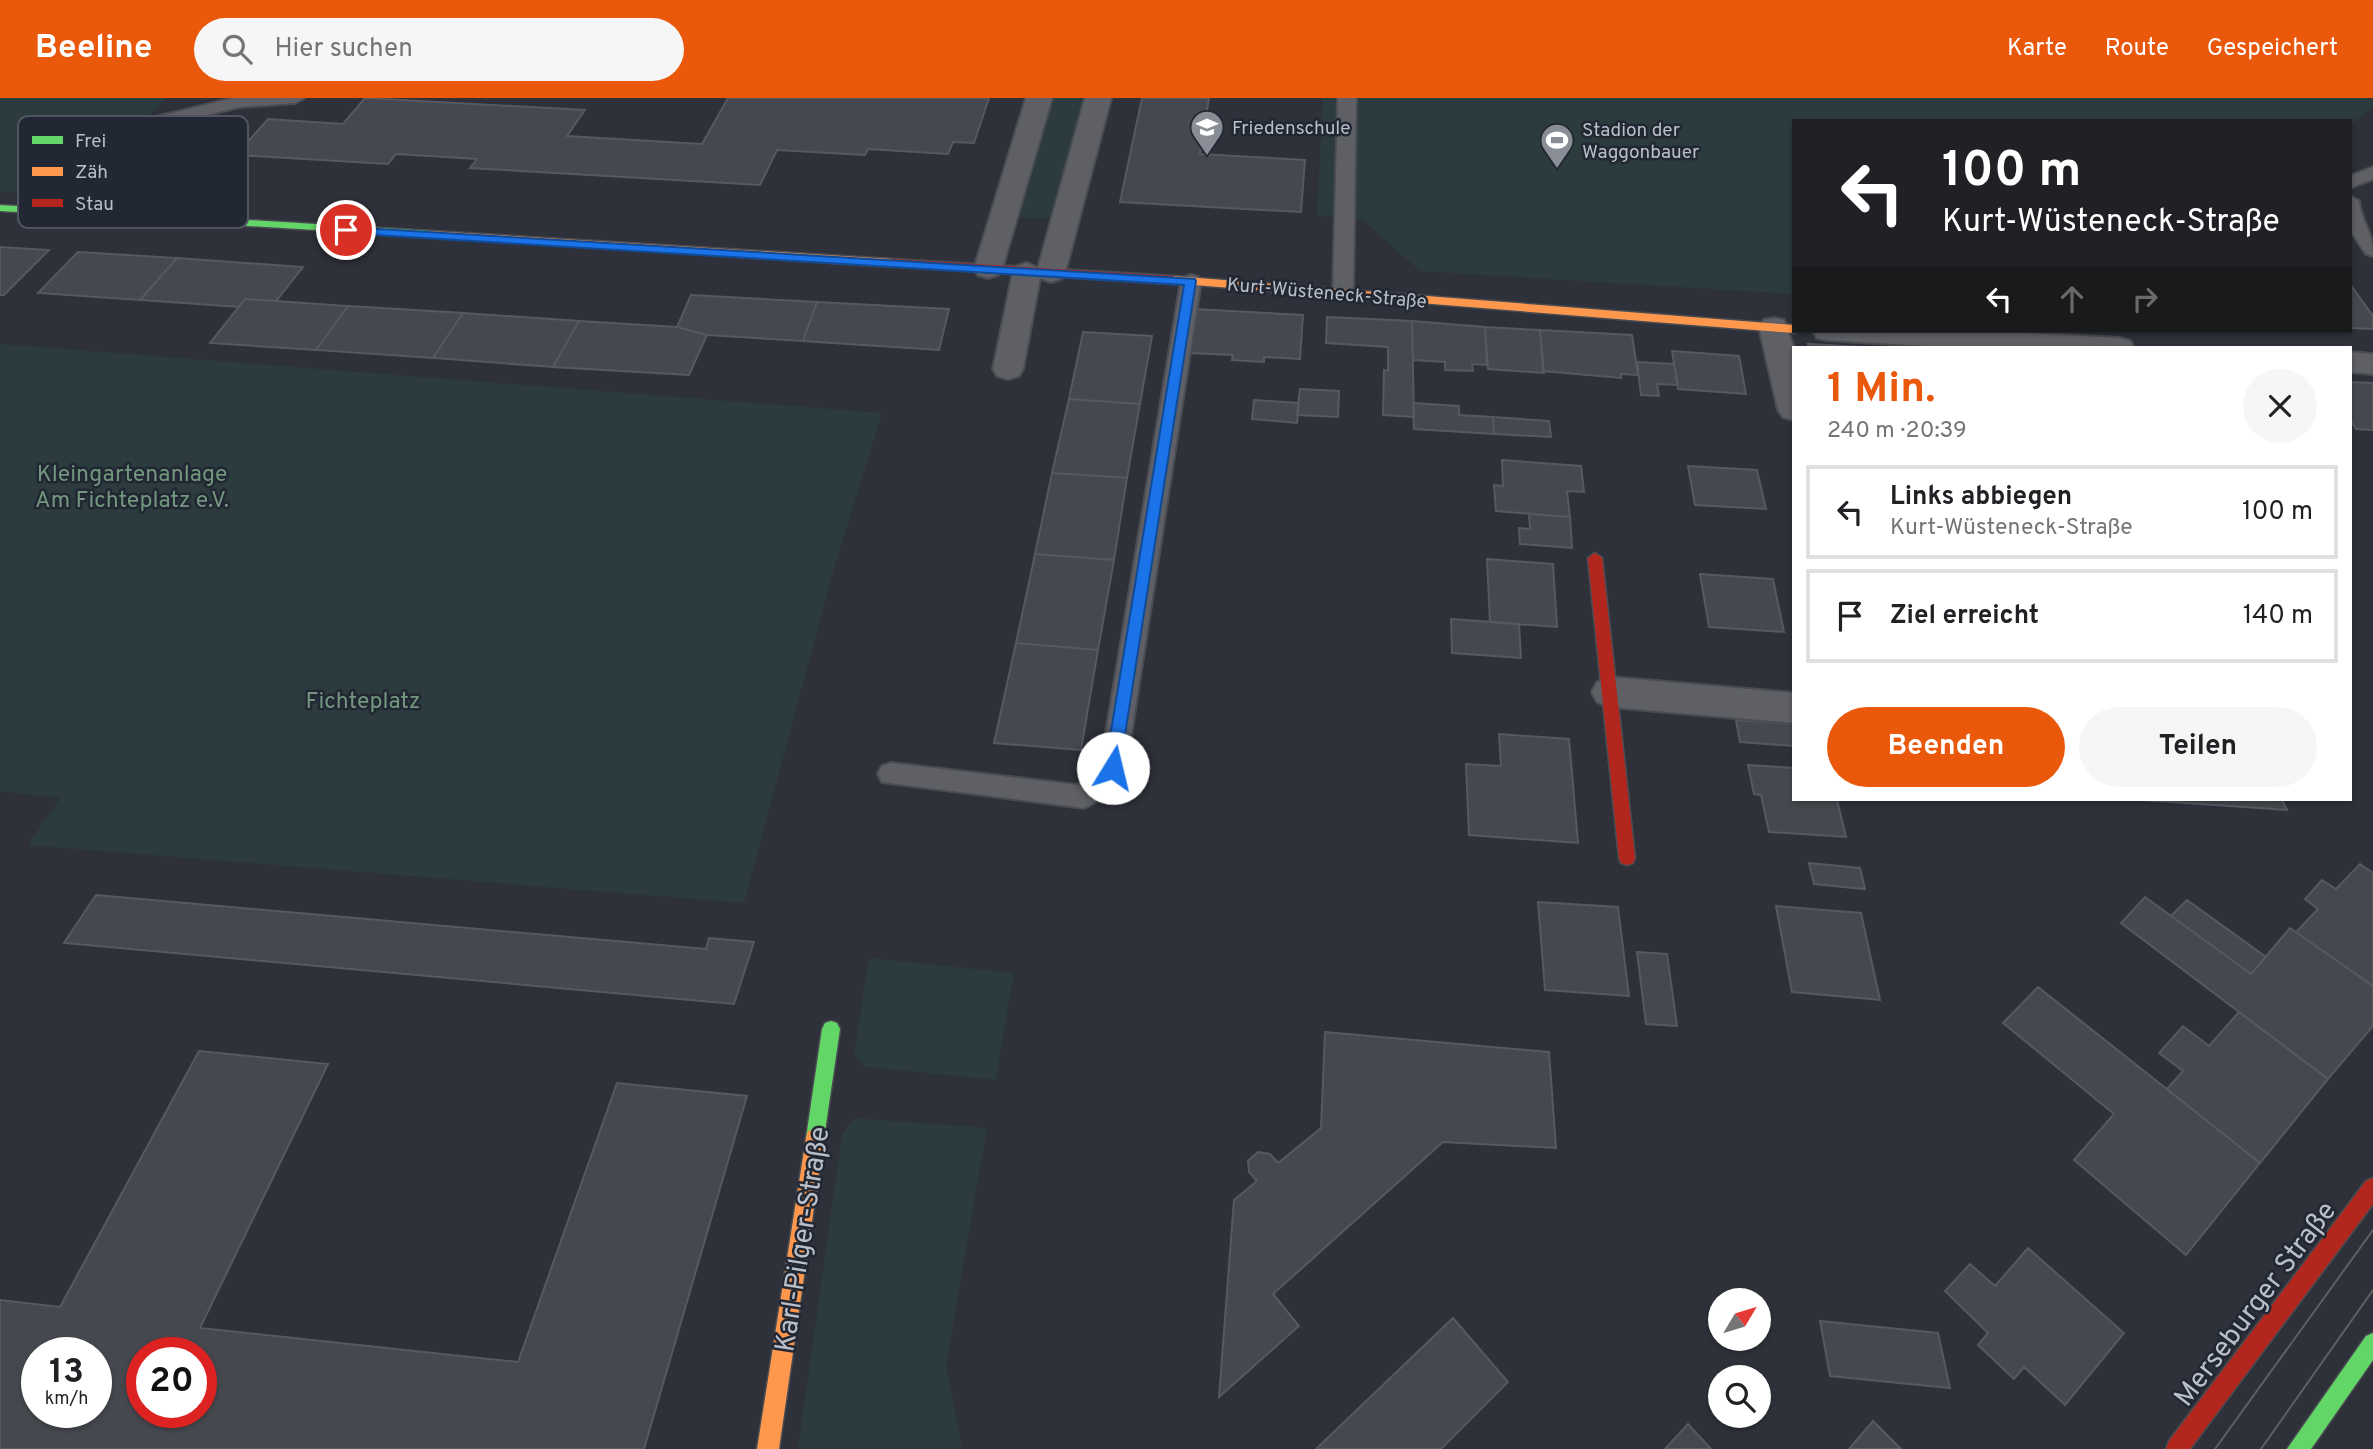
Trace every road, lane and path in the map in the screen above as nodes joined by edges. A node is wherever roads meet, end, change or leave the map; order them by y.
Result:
1 (295, 98) edge
2 (1039, 98) edge
3 (1098, 98) edge
4 (1347, 98) edge
5 (182, 116) edge
6 (2373, 172) edge
7 (2352, 182) edge
8 (0, 208) edge
9 (18, 209) edge
10 (2352, 218) edge
11 (248, 223) edge
12 (2373, 250) edge
13 (988, 269) junction
14 (1039, 272) junction
15 (1191, 281) junction
16 (1343, 293) junction
17 (1784, 328) edge
18 (1862, 333) edge
19 (2085, 346) edge
20 (2352, 362) edge
21 (2373, 363) edge
22 (1008, 369) dead end
23 (1792, 394) edge
24 (1595, 558) dead end
25 (1610, 692) junction
26 (1792, 708) edge
27 (891, 774) dead end
28 (1628, 858) dead end
29 (831, 1029) dead end
30 (2373, 1188) edge
31 (2373, 1343) edge
32 (768, 1449) edge
33 (2177, 1449) edge
34 (2298, 1449) edge

1 - 5 lane
2 - 13 street
3 - 14 street
4 - 16 lane
6 - 7 lane
8 - 9 street, Kurt-Wüsteneck-Straße
10 - 12 lane
11 - 13 street, Kurt-Wüsteneck-Straße
13 - 14 street, Kurt-Wüsteneck-Straße
14 - 15 street, Kurt-Wüsteneck-Straße
14 - 22 street
15 - 16 street, Kurt-Wüsteneck-Straße
15 - 27 lane
16 - 17 street, Kurt-Wüsteneck-Straße
17 - 23 street, Kurt-Wüsteneck-Straße
18 - 19 street
20 - 21 street
24 - 25 street
25 - 26 street
25 - 28 street
29 - 32 street, Karl-Pilger-Straße
30 - 33 street, Merseburger Straße
31 - 34 street

